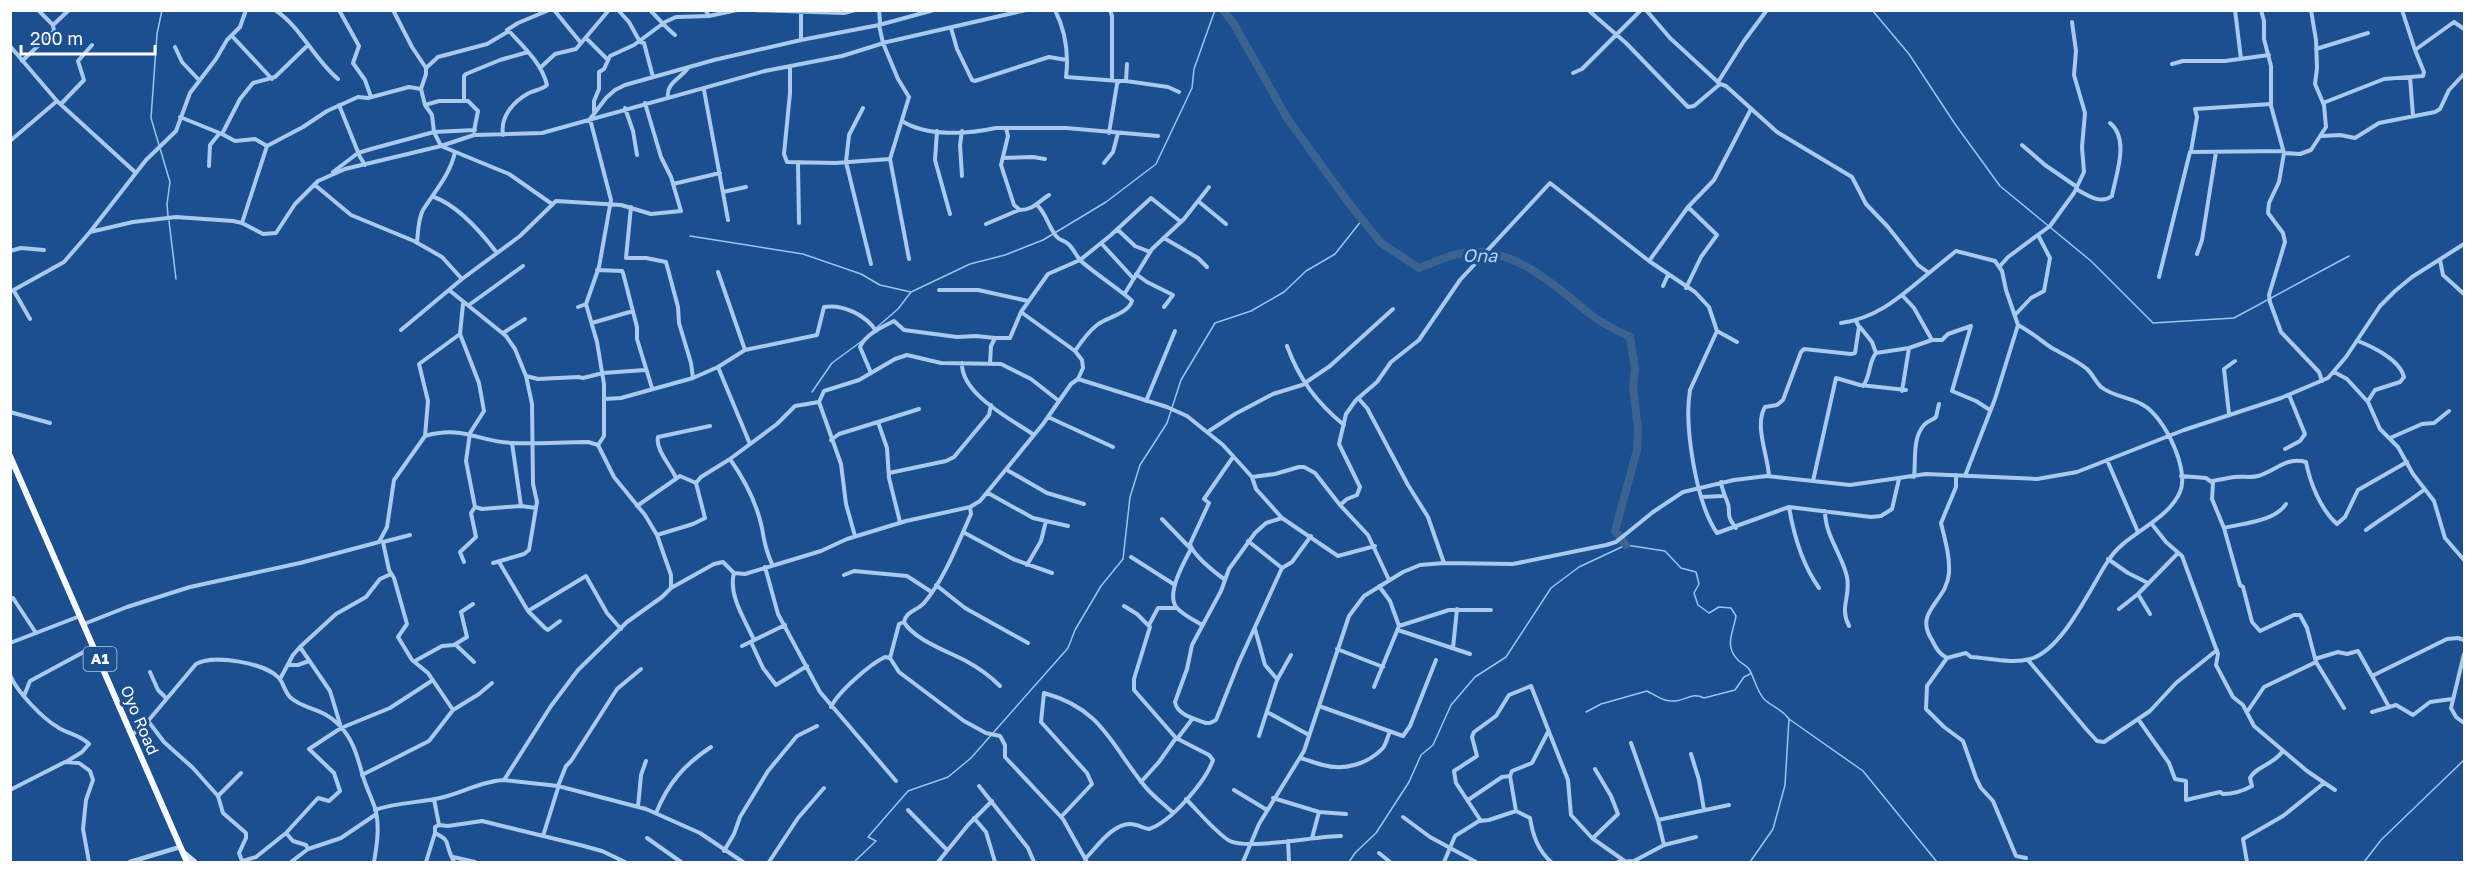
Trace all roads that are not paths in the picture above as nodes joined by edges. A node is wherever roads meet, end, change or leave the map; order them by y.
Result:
1 (38, 10) edge
2 (69, 10) edge
3 (246, 10) edge
4 (275, 10) edge
5 (339, 10) edge
6 (393, 10) edge
7 (549, 10) edge
8 (554, 10) edge
9 (609, 10) edge
10 (618, 10) edge
11 (650, 10) edge
12 (705, 10) edge
13 (752, 10) edge
14 (855, 10) edge
15 (879, 10) edge
16 (1026, 10) edge
17 (1055, 10) edge
18 (1110, 10) edge
19 (1588, 10) edge
20 (1641, 10) edge
21 (1646, 10) edge
22 (1767, 10) edge
23 (2235, 10) edge
24 (2261, 10) edge
25 (2311, 10) edge
26 (2402, 10) edge
27 (735, 11) edge
28 (801, 11) edge
29 (931, 11) edge
30 (709, 16) junction
31 (2072, 22) dead end
32 (53, 25) junction
33 (663, 25) junction
34 (879, 25) junction
35 (951, 28) junction
36 (2464, 29) edge
37 (506, 31) junction
38 (2368, 33) dead end
39 (675, 35) dead end
40 (232, 36) junction
41 (1617, 36) junction
42 (586, 38) junction
43 (801, 40) junction
44 (640, 42) junction
45 (883, 43) junction
46 (581, 44) junction
47 (92, 45) dead end
48 (308, 45) junction
49 (10, 46) edge
50 (175, 47) dead end
51 (2316, 49) junction
52 (2415, 50) junction
53 (528, 52) junction
54 (2269, 56) junction
55 (607, 59) junction
56 (2241, 59) junction
57 (1067, 60) junction
58 (22, 61) junction
59 (1127, 64) dead end
60 (2172, 64) dead end
61 (688, 67) junction
62 (790, 67) junction
63 (426, 68) junction
64 (540, 68) junction
65 (1573, 73) dead end
66 (2464, 74) edge
67 (653, 77) junction
68 (2410, 77) junction
69 (272, 79) junction
70 (338, 79) dead end
71 (199, 80) junction
72 (1113, 80) junction
73 (1119, 81) junction
74 (1126, 81) junction
75 (1719, 83) junction
76 (421, 89) junction
77 (704, 90) junction
78 (1179, 92) dead end
79 (371, 97) junction
80 (668, 97) junction
81 (464, 99) junction
82 (59, 102) junction
83 (645, 103) junction
84 (2323, 103) junction
85 (2271, 104) junction
86 (339, 105) junction
87 (425, 105) junction
88 (625, 108) junction
89 (863, 108) dead end
90 (1751, 109) junction
91 (594, 111) junction
92 (2413, 116) junction
93 (180, 117) junction
94 (590, 119) junction
95 (902, 121) junction
96 (2110, 123) dead end
97 (1006, 128) junction
98 (462, 130) junction
99 (937, 131) junction
100 (962, 131) junction
101 (434, 132) junction
102 (474, 133) junction
103 (1109, 133) junction
104 (1118, 133) junction
105 (220, 134) junction
106 (503, 135) junction
107 (1158, 136) dead end
108 (2322, 136) junction
109 (464, 138) junction
110 (10, 141) edge
111 (2022, 145) dead end
112 (267, 146) junction
113 (441, 146) junction
114 (2191, 152) junction
115 (2217, 152) junction
116 (2283, 152) junction
117 (358, 153) junction
118 (455, 153) junction
119 (637, 155) dead end
120 (1003, 158) junction
121 (891, 159) junction
122 (1045, 159) dead end
123 (846, 162) junction
124 (798, 163) junction
125 (1104, 163) dead end
126 (366, 165) junction
127 (209, 166) dead end
128 (720, 172) junction
129 (136, 173) junction
130 (330, 175) junction
131 (962, 176) dead end
132 (673, 184) junction
133 (315, 185) junction
134 (746, 187) dead end
135 (1209, 187) dead end
136 (2076, 188) junction
137 (723, 192) junction
138 (1049, 195) dead end
139 (434, 197) junction
140 (1198, 201) junction
141 (552, 204) junction
142 (1037, 205) junction
143 (609, 206) junction
144 (631, 207) junction
145 (1688, 207) junction
146 (1020, 210) junction
147 (950, 214) dead end
148 (728, 220) dead end
149 (1181, 222) junction
150 (242, 223) junction
151 (799, 223) dead end
152 (1227, 224) dead end
153 (986, 225) dead end
154 (1117, 229) junction
155 (90, 232) junction
156 (2038, 235) junction
157 (1164, 238) junction
158 (417, 243) junction
159 (1101, 243) junction
160 (2464, 244) edge
161 (44, 250) dead end
162 (10, 251) edge
163 (1150, 252) junction
164 (497, 253) junction
165 (2197, 254) dead end
166 (909, 259) dead end
167 (1080, 260) junction
168 (2440, 260) junction
169 (1649, 261) junction
170 (871, 264) dead end
171 (523, 266) dead end
172 (2000, 266) junction
173 (1207, 267) dead end
174 (597, 270) junction
175 (718, 272) dead end
176 (1929, 273) junction
177 (1668, 275) junction
178 (1135, 276) junction
179 (2159, 277) dead end
180 (462, 279) junction
181 (1663, 286) dead end
182 (1686, 288) junction
183 (449, 290) junction
184 (939, 290) dead end
185 (12, 292) edge
186 (1125, 293) junction
187 (2464, 294) edge
188 (1902, 295) junction
189 (1028, 301) junction
190 (464, 304) junction
191 (586, 304) junction
192 (469, 305) junction
193 (578, 307) dead end
194 (1164, 307) dead end
195 (1393, 309) dead end
196 (633, 311) junction
197 (1020, 312) junction
198 (2015, 315) junction
199 (30, 318) dead end
200 (525, 319) dead end
201 (1856, 321) junction
202 (592, 322) junction
203 (1841, 323) dead end
204 (2018, 326) junction
205 (1859, 327) junction
206 (401, 330) dead end
207 (876, 331) junction
208 (1175, 331) dead end
209 (1717, 331) junction
210 (503, 333) junction
211 (460, 334) junction
212 (995, 338) junction
213 (1932, 340) junction
214 (2358, 341) junction
215 (1737, 342) dead end
216 (1287, 346) dead end
217 (1909, 348) junction
218 (745, 350) junction
219 (1075, 351) junction
220 (1876, 353) junction
221 (2235, 361) dead end
222 (962, 363) junction
223 (990, 363) junction
224 (718, 367) junction
225 (645, 370) junction
226 (2334, 372) junction
227 (603, 373) junction
228 (871, 373) junction
229 (526, 376) junction
230 (693, 378) junction
231 (1078, 379) junction
232 (2322, 381) junction
233 (1306, 382) junction
234 (1863, 386) junction
235 (652, 388) junction
236 (2289, 395) junction
237 (1358, 398) junction
238 (604, 399) junction
239 (1059, 401) junction
240 (1146, 401) junction
241 (2368, 401) junction
242 (819, 402) junction
243 (1939, 404) dead end
244 (991, 405) junction
245 (919, 409) dead end
246 (1990, 410) junction
247 (2449, 411) dead end
248 (10, 412) edge
249 (2229, 414) junction
250 (1048, 417) junction
251 (878, 422) junction
252 (50, 423) dead end
253 (1344, 425) junction
254 (710, 426) dead end
255 (1209, 431) junction
256 (470, 433) junction
257 (1034, 435) junction
258 (425, 436) junction
259 (2168, 437) junction
260 (2390, 438) junction
261 (831, 440) junction
262 (512, 443) junction
263 (531, 443) junction
264 (750, 444) junction
265 (598, 445) junction
266 (1113, 447) dead end
267 (2285, 449) dead end
268 (10, 456) edge
269 (1233, 457) junction
270 (730, 459) junction
271 (2107, 460) junction
272 (2407, 462) junction
273 (1007, 470) junction
274 (889, 473) junction
275 (19, 475) junction
276 (1956, 475) junction
277 (1769, 476) junction
278 (1965, 476) junction
279 (2181, 476) junction
280 (1252, 477) junction
281 (1914, 477) junction
282 (10, 478) edge
283 (676, 478) junction
284 (1899, 479) junction
285 (2211, 481) junction
286 (1721, 482) junction
287 (1813, 482) junction
288 (696, 483) junction
289 (1697, 487) junction
290 (2425, 489) junction
291 (988, 493) junction
292 (1724, 496) junction
293 (1701, 497) junction
294 (1084, 504) dead end
295 (2286, 504) dead end
296 (1340, 505) junction
297 (521, 506) junction
298 (637, 506) junction
299 (476, 507) junction
300 (970, 507) junction
301 (1789, 507) junction
302 (536, 508) junction
303 (1825, 511) junction
304 (1282, 518) junction
305 (1162, 519) dead end
306 (1046, 521) junction
307 (900, 522) junction
308 (2151, 523) junction
309 (1068, 526) dead end
310 (1736, 528) junction
311 (2224, 528) junction
312 (2367, 530) dead end
313 (963, 532) junction
314 (2138, 532) junction
315 (410, 535) dead end
316 (657, 536) junction
317 (855, 536) junction
318 (1311, 536) junction
319 (1248, 541) junction
320 (381, 542) junction
321 (1375, 546) junction
322 (1191, 549) junction
323 (2178, 553) junction
324 (1131, 557) dead end
325 (2109, 559) junction
326 (2464, 560) edge
327 (464, 562) dead end
328 (499, 562) junction
329 (1444, 562) junction
330 (493, 563) dead end
331 (772, 564) junction
332 (1027, 565) junction
333 (765, 567) junction
334 (1282, 568) junction
335 (734, 573) junction
336 (1052, 573) dead end
337 (391, 574) junction
338 (844, 575) dead end
339 (1224, 579) junction
340 (1389, 580) junction
341 (2148, 583) junction
342 (936, 585) junction
343 (1175, 585) junction
344 (1379, 586) junction
345 (671, 588) junction
346 (1819, 588) dead end
347 (930, 591) junction
348 (2138, 594) junction
349 (13, 598) dead end
350 (472, 604) dead end
351 (1124, 606) dead end
352 (1177, 608) junction
353 (1457, 609) junction
354 (2119, 609) dead end
355 (1491, 610) dead end
356 (528, 611) junction
357 (2150, 614) dead end
358 (81, 616) junction
359 (560, 621) dead end
360 (904, 622) junction
361 (84, 624) junction
362 (785, 625) junction
363 (1149, 625) junction
364 (1202, 625) junction
365 (1849, 626) dead end
366 (1255, 628) junction
367 (1399, 628) junction
368 (621, 629) junction
369 (36, 633) junction
370 (2464, 640) edge
371 (753, 641) junction
372 (10, 643) edge
373 (1028, 643) dead end
374 (456, 645) junction
375 (742, 646) dead end
376 (94, 647) junction
377 (300, 647) junction
378 (1453, 648) junction
379 (1337, 649) junction
380 (2217, 650) junction
381 (1470, 654) dead end
382 (2464, 654) edge
383 (1291, 655) dead end
384 (890, 658) junction
385 (1947, 658) junction
386 (1436, 660) dead end
387 (2028, 660) junction
388 (2315, 660) junction
389 (415, 661) junction
390 (309, 662) junction
391 (474, 662) dead end
392 (289, 665) junction
393 (807, 666) junction
394 (1383, 667) junction
395 (642, 669) dead end
396 (150, 672) dead end
397 (10, 675) edge
398 (2372, 676) junction
399 (280, 679) junction
400 (433, 680) junction
401 (1277, 680) junction
402 (12, 682) edge
403 (492, 683) dead end
404 (1000, 686) dead end
405 (1374, 687) dead end
406 (24, 697) junction
407 (166, 698) junction
408 (2452, 699) junction
409 (1319, 706) junction
410 (831, 707) junction
411 (2389, 707) junction
412 (2344, 708) dead end
413 (453, 710) junction
414 (1267, 712) junction
415 (2247, 712) junction
416 (2372, 712) dead end
417 (1193, 718) junction
418 (2138, 719) junction
419 (148, 721) junction
420 (2464, 723) edge
421 (817, 726) dead end
422 (341, 727) junction
423 (1390, 731) junction
424 (1548, 732) junction
425 (132, 735) junction
426 (1309, 735) junction
427 (1260, 736) dead end
428 (1176, 738) junction
429 (1631, 743) dead end
430 (711, 747) dead end
431 (2283, 751) junction
432 (1691, 754) dead end
433 (1300, 758) junction
434 (646, 761) dead end
435 (65, 762) junction
436 (1595, 769) dead end
437 (241, 774) dead end
438 (362, 775) junction
439 (1510, 776) junction
440 (504, 780) junction
441 (896, 781) dead end
442 (1141, 782) junction
443 (2324, 783) junction
444 (558, 786) junction
445 (979, 786) dead end
446 (824, 788) dead end
447 (1234, 789) dead end
448 (10, 790) edge
449 (2335, 790) dead end
450 (218, 796) junction
451 (1273, 798) junction
452 (434, 799) junction
453 (1186, 799) junction
454 (1468, 800) junction
455 (992, 801) junction
456 (1729, 805) dead end
457 (638, 807) junction
458 (909, 810) dead end
459 (1267, 810) junction
460 (1704, 810) junction
461 (1516, 811) junction
462 (375, 812) junction
463 (1319, 812) junction
464 (656, 813) junction
465 (1173, 813) junction
466 (1346, 814) dead end
467 (1403, 816) dead end
468 (1060, 817) junction
469 (974, 818) junction
470 (1658, 820) junction
471 (1481, 821) junction
472 (437, 824) junction
473 (286, 833) junction
474 (435, 833) junction
475 (543, 836) junction
476 (1341, 836) dead end
477 (1696, 837) dead end
478 (647, 838) dead end
479 (1312, 838) junction
480 (1592, 838) junction
481 (1288, 841) junction
482 (1250, 845) junction
483 (1664, 845) junction
484 (1450, 846) junction
485 (181, 849) junction
486 (308, 849) junction
487 (946, 849) junction
488 (724, 851) junction
489 (1378, 854) dead end
490 (256, 857) junction
491 (2026, 858) dead end
492 (454, 860) edge
493 (1086, 861) edge
494 (89, 862) edge
495 (130, 862) edge
496 (187, 862) edge
497 (195, 862) edge
498 (242, 862) edge
499 (262, 862) edge
500 (291, 862) edge
501 (374, 862) edge
502 (426, 862) edge
503 (475, 862) edge
504 (625, 862) edge
505 (681, 862) edge
506 (743, 862) edge
507 (769, 862) edge
508 (938, 862) edge
509 (995, 862) edge
510 (1034, 862) edge
511 (1243, 862) edge
512 (1289, 862) edge
513 (1390, 862) edge
514 (1444, 862) edge
515 (1476, 862) edge
516 (1551, 862) edge
517 (1622, 862) edge
518 (2247, 862) edge

1 - 32 street
2 - 32 street
3 - 40 street
4 - 48 street
5 - 79 street
6 - 63 street
7 - 37 street
8 - 46 street
9 - 42 street
10 - 44 street
11 - 33 street
12 - 30 street
13 - 28 street
14 - 28 street
15 - 34 street
16 - 35 street
17 - 57 street
18 - 72 street
19 - 41 street
20 - 41 street
21 - 75 street
22 - 75 street
23 - 56 street
24 - 54 street
25 - 51 street
26 - 52 street
27 - 30 street
28 - 43 street
29 - 34 street
30 - 33 street
31 - 136 street
32 - 58 street
33 - 39 street
33 - 44 street
34 - 43 street
34 - 45 street
35 - 45 street
35 - 57 street
36 - 52 street
37 - 53 street
37 - 63 street
38 - 51 street
40 - 69 street
40 - 71 street
41 - 65 street
41 - 75 street
42 - 46 street
42 - 55 street
43 - 61 street
44 - 55 street
44 - 67 street
45 - 62 street
45 - 95 street
46 - 64 street
47 - 82 street
48 - 69 street
48 - 70 street
49 - 58 street
50 - 71 street
51 - 84 street
52 - 68 street
53 - 64 street
53 - 81 street
54 - 56 street
54 - 85 street
55 - 91 street
56 - 60 street
57 - 72 street
58 - 82 street
59 - 74 street
61 - 67 street
61 - 80 street
62 - 77 street
62 - 124 street
63 - 76 street
64 - 106 street
66 - 92 street
67 - 91 street
68 - 84 street
68 - 92 street
69 - 105 street
71 - 93 street
72 - 73 street
73 - 74 street
73 - 103 street
74 - 78 street
75 - 90 street
76 - 79 street
76 - 87 street
77 - 80 street
77 - 128 street
79 - 86 street
80 - 83 street
81 - 87 street
81 - 102 street
82 - 110 street
82 - 129 street
83 - 88 street
83 - 132 street
84 - 108 street
85 - 114 street
85 - 116 street
86 - 112 street
86 - 117 street
87 - 101 street
88 - 94 street
88 - 119 street
89 - 123 street
90 - 145 street
90 - 176 street
91 - 94 street
92 - 108 street
93 - 105 street
93 - 129 street
94 - 106 street
94 - 143 street
95 - 99 street
95 - 121 street
96 - 136 street
97 - 100 street
97 - 103 street
97 - 120 street
98 - 101 street
98 - 102 street
98 - 109 street
99 - 100 street
99 - 147 street
100 - 131 street
101 - 113 street
101 - 117 street
102 - 106 street
102 - 109 street
103 - 104 street
104 - 107 street
104 - 125 street
105 - 112 street
105 - 127 street
108 - 116 street
109 - 113 street
111 - 136 street
112 - 150 street
113 - 118 street
113 - 126 street
114 - 115 street
114 - 179 street
115 - 116 street
115 - 165 street
116 - 232 street
117 - 126 street
117 - 130 street
118 - 139 street
118 - 141 street
120 - 122 street
120 - 146 street
121 - 123 street
121 - 166 street
123 - 124 street
123 - 170 street
124 - 151 street
126 - 130 street
128 - 132 street
128 - 137 street
129 - 155 street
130 - 133 street
132 - 144 street
133 - 150 street
133 - 158 street
134 - 137 street
135 - 140 street
136 - 156 street
137 - 148 street
138 - 142 street
139 - 158 street
139 - 164 street
140 - 149 street
140 - 152 street
141 - 143 street
141 - 164 street
142 - 146 street
142 - 167 street
143 - 144 street
143 - 174 street
144 - 230 street
145 - 169 street
145 - 182 street
146 - 153 street
149 - 154 street
149 - 157 street
150 - 155 street
154 - 159 street
154 - 163 street
155 - 185 street
156 - 172 street
156 - 198 street
157 - 163 street
157 - 173 street
158 - 180 street
159 - 167 street
159 - 178 street
160 - 168 street
161 - 162 street
163 - 178 street
164 - 180 street
167 - 186 street
167 - 189 street
168 - 187 street
168 - 214 street
169 - 177 street
169 - 237 street
171 - 192 street
172 - 176 street
172 - 198 street
174 - 191 street
174 - 196 street
175 - 218 street
176 - 188 street
177 - 181 street
177 - 182 street
178 - 186 street
178 - 194 street
180 - 183 street
182 - 209 street
183 - 190 street
183 - 206 street
184 - 189 street
185 - 199 street
186 - 219 street
188 - 201 street
188 - 213 street
189 - 197 street
190 - 192 street
190 - 211 street
191 - 193 street
191 - 202 street
192 - 210 street
195 - 233 street
196 - 202 street
196 - 225 street
197 - 212 street
197 - 219 street
198 - 204 street
200 - 210 street
201 - 203 street
201 - 205 street
202 - 227 street
204 - 246 street
204 - 259 street
205 - 220 street
205 - 277 street
207 - 212 street
207 - 218 street
207 - 228 street
208 - 240 street
209 - 215 street
209 - 289 street
210 - 229 street
211 - 256 street
211 - 258 street
212 - 223 street
213 - 217 street
213 - 246 street
214 - 226 street
214 - 241 street
216 - 233 street
217 - 220 street
217 - 234 street
218 - 224 street
219 - 231 street
220 - 234 street
221 - 249 street
222 - 223 street
222 - 228 street
222 - 244 street
223 - 239 street
224 - 230 street
224 - 264 street
225 - 227 street
225 - 235 street
226 - 232 street
226 - 241 street
227 - 229 street
227 - 238 street
228 - 242 street
229 - 263 street
230 - 235 street
231 - 239 street
231 - 240 street
232 - 236 street
233 - 253 street
233 - 255 street
234 - 287 street
235 - 238 street
236 - 249 street
236 - 267 street
237 - 253 street
237 - 329 street
238 - 265 street
239 - 250 street
240 - 255 street
241 - 260 street
242 - 261 street
242 - 264 street
243 - 281 street
244 - 257 street
244 - 274 street
245 - 251 street
246 - 278 street
247 - 260 street
248 - 252 street
249 - 259 street
250 - 257 street
250 - 266 street
251 - 261 street
251 - 274 street
253 - 296 street
254 - 283 street
255 - 269 street
256 - 258 street
256 - 262 street
256 - 299 street
257 - 273 street
258 - 320 street
259 - 271 street
259 - 279 street
260 - 272 street
261 - 317 street
262 - 263 street
262 - 297 street
263 - 265 street
263 - 302 street
264 - 270 street
265 - 298 street
268 - 275 highway, Oyo Road / A1
269 - 280 street
269 - 322 street
270 - 288 street
270 - 331 street
271 - 278 street
271 - 314 street
272 - 285 street
272 - 290 street
273 - 291 street
273 - 294 street
274 - 307 street
275 - 282 street
275 - 358 highway, Oyo Road / A1
276 - 278 street
276 - 281 street
276 - 385 street
277 - 286 street
277 - 287 street
279 - 285 street
279 - 308 street
280 - 296 street
280 - 304 street
281 - 284 street
283 - 288 street
283 - 298 street
284 - 287 street
284 - 303 street
285 - 311 street
286 - 289 street
286 - 292 street
288 - 316 street
289 - 293 street
289 - 329 street
290 - 312 street
290 - 326 street
291 - 300 street
291 - 306 street
292 - 293 street
292 - 310 street
293 - 310 street
295 - 311 street
296 - 321 street
297 - 299 street
297 - 302 street
298 - 316 street
299 - 327 street
300 - 307 street
300 - 313 street
301 - 303 street
301 - 310 street
301 - 346 street
302 - 328 street
303 - 365 street
304 - 318 street
304 - 319 street
305 - 322 street
306 - 309 street
306 - 332 street
307 - 317 street
308 - 314 street
308 - 323 street
311 - 388 street
313 - 332 street
313 - 342 street
314 - 325 street
315 - 320 street
316 - 345 street
317 - 331 street
318 - 321 street
318 - 334 street
319 - 334 street
319 - 339 street
320 - 337 street
320 - 361 street
321 - 340 street
322 - 339 street
322 - 343 street
323 - 341 street
323 - 380 street
324 - 343 street
325 - 341 street
325 - 387 street
328 - 330 street
328 - 356 street
329 - 340 street
331 - 333 street
332 - 336 street
333 - 335 street
333 - 362 street
334 - 366 street
335 - 345 street
335 - 371 street
337 - 377 street
337 - 389 street
338 - 347 street
339 - 364 street
340 - 344 street
341 - 348 street
342 - 347 street
342 - 373 street
343 - 352 street
344 - 367 street
344 - 379 street
345 - 368 street
347 - 360 street
348 - 354 street
348 - 357 street
349 - 369 street
350 - 374 street
351 - 363 street
352 - 363 street
352 - 364 street
353 - 355 street
353 - 367 street
353 - 378 street
356 - 359 street
356 - 368 street
358 - 361 highway, Oyo Road / A1
358 - 369 street
360 - 384 street
360 - 404 street
361 - 376 highway, Oyo Road / A1
362 - 371 street
362 - 393 street
363 - 428 street
364 - 417 street
366 - 401 street
366 - 417 street
367 - 378 street
367 - 394 street
368 - 440 street
369 - 372 street
370 - 398 street
371 - 375 street
371 - 393 street
374 - 389 street
374 - 391 street
376 - 406 street
376 - 425 highway, Oyo Road / A1
377 - 390 street
377 - 392 street
378 - 381 street
379 - 394 street
379 - 409 street
380 - 415 street
380 - 418 street
382 - 408 street
383 - 401 street
384 - 410 street
384 - 468 street
385 - 387 street
385 - 491 street
386 - 423 street
387 - 418 street
388 - 398 street
388 - 412 street
388 - 415 street
389 - 400 street
390 - 392 street
390 - 422 street
392 - 399 street
393 - 410 street
394 - 405 street
395 - 444 street
396 - 407 street
397 - 402 street
398 - 411 street
399 - 407 street
399 - 422 street
400 - 413 street
400 - 422 street
401 - 414 street
402 - 406 street
403 - 413 street
406 - 435 street
407 - 419 street
408 - 411 street
408 - 420 street
409 - 423 street
409 - 426 street
410 - 441 street
411 - 416 street
413 - 438 street
414 - 426 street
414 - 427 street
415 - 431 street
417 - 428 street
418 - 431 street
419 - 425 street
419 - 450 street
421 - 488 street
422 - 438 street
422 - 473 street
423 - 433 street
424 - 439 street
424 - 454 street
424 - 480 street
425 - 485 highway, Oyo Road / A1
426 - 433 street
428 - 442 street
428 - 453 street
429 - 470 street
430 - 464 street
431 - 443 street
432 - 460 street
433 - 451 street
434 - 457 street
435 - 448 street
435 - 494 street
436 - 480 street
437 - 450 street
438 - 462 street
439 - 454 street
439 - 461 street
440 - 444 street
440 - 452 street
442 - 465 street
442 - 468 street
443 - 449 street
443 - 518 street
444 - 457 street
444 - 475 street
445 - 455 street
446 - 507 street
447 - 459 street
450 - 498 street
451 - 459 street
451 - 463 street
452 - 462 street
452 - 472 street
453 - 465 street
453 - 482 street
454 - 471 street
455 - 469 street
455 - 510 street
456 - 460 street
457 - 464 street
458 - 487 street
459 - 482 street
460 - 470 street
461 - 471 street
461 - 516 street
462 - 486 street
462 - 501 street
463 - 466 street
463 - 479 street
464 - 488 street
465 - 493 street
467 - 484 street
468 - 493 street
469 - 487 street
469 - 509 street
470 - 483 street
471 - 484 street
472 - 474 street
472 - 475 street
473 - 486 street
473 - 490 street
474 - 492 street
474 - 502 street
475 - 504 street
476 - 479 street
477 - 483 street
478 - 505 street
479 - 481 street
480 - 517 street
481 - 482 street
481 - 512 street
482 - 511 street
483 - 517 street
484 - 514 street
484 - 515 street
485 - 495 street
485 - 496 highway, Oyo Road / A1
485 - 497 main road
486 - 500 street
487 - 508 street
488 - 506 street
489 - 513 street
490 - 498 street
490 - 499 street
492 - 503 street

